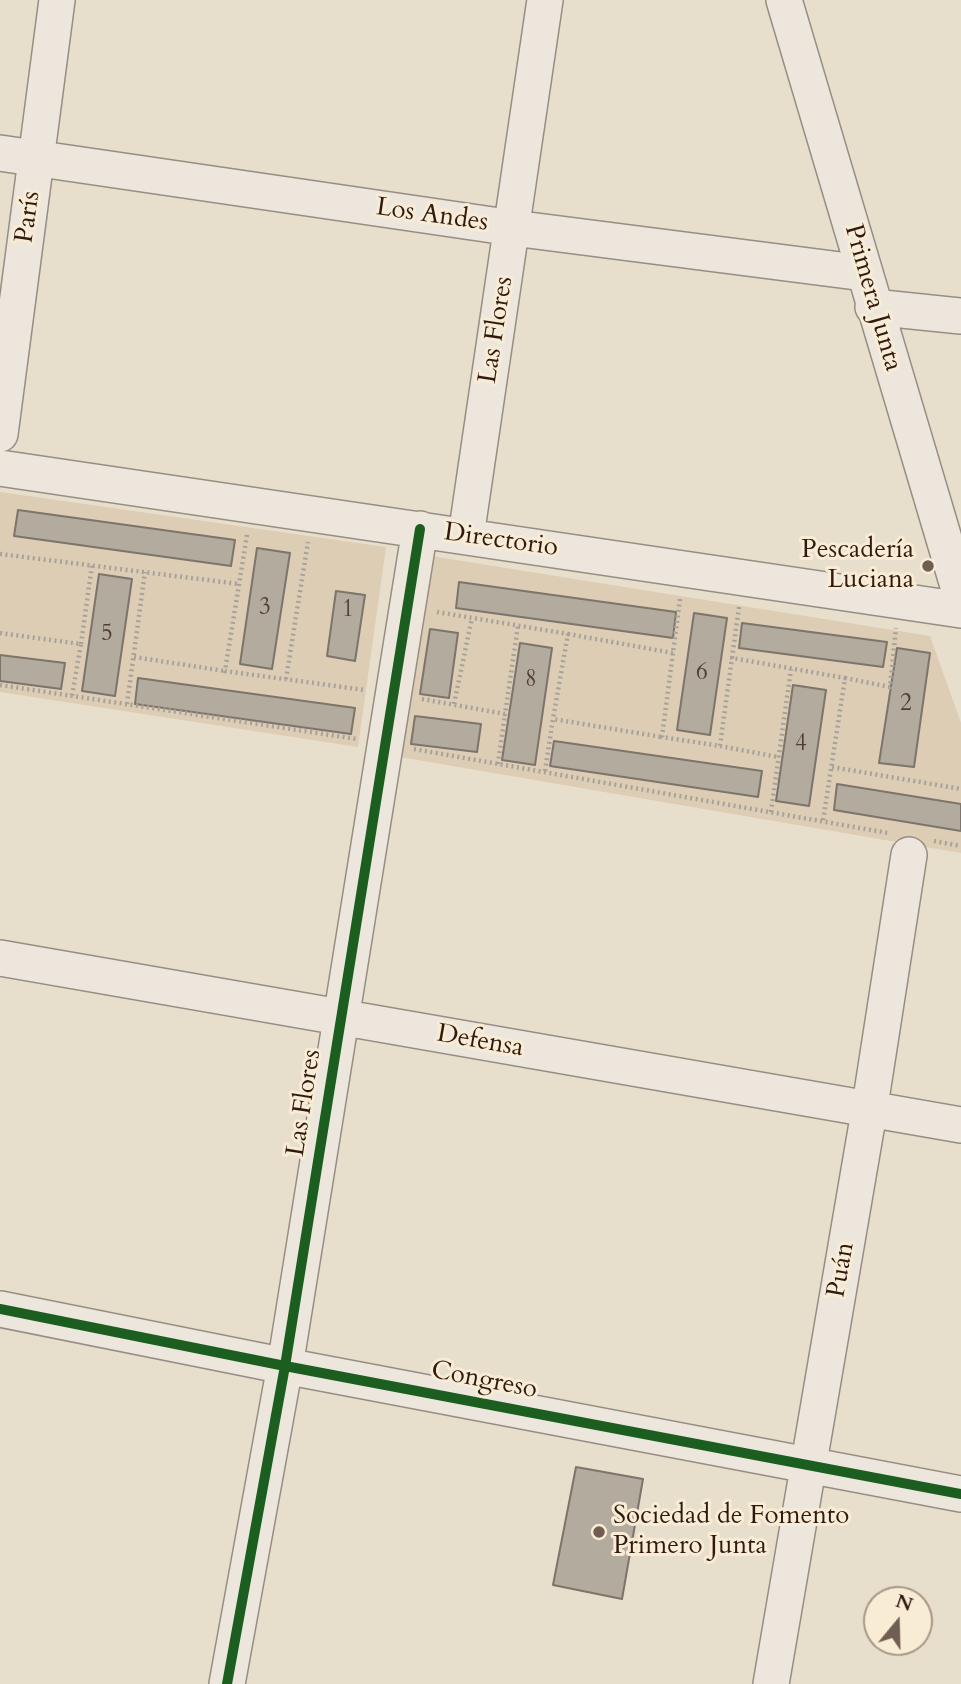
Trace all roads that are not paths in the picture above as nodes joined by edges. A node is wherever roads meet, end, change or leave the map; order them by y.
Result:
1 (57, 0) edge
2 (545, 0) edge
3 (784, 0) edge
4 (0, 153) edge
5 (37, 158) junction
6 (513, 228) junction
7 (864, 273) junction
8 (873, 307) junction
9 (961, 316) edge
10 (0, 434) edge
11 (0, 468) edge
12 (421, 529) junction
13 (466, 536) junction
14 (961, 596) edge
15 (961, 610) edge
16 (903, 845) road end
17 (0, 958) edge
18 (342, 1017) junction
19 (869, 1112) junction
20 (961, 1125) edge
21 (0, 1309) edge
22 (285, 1366) junction
23 (808, 1464) junction
24 (961, 1494) edge
25 (227, 1684) edge
26 (771, 1684) edge

1 - 5 street, París
2 - 6 street, Las Flores
3 - 7 street, Primera Junta
4 - 5 street, Los Andes
5 - 6 street, Los Andes
5 - 10 street, París
6 - 7 street, Los Andes
6 - 13 street, Las Flores
7 - 8 street, Primera Junta
8 - 9 street
8 - 14 street, Primera Junta
11 - 12 street, Directorio
12 - 13 street, Directorio
12 - 18 street, Las Flores
13 - 15 street, Directorio
16 - 19 street, Puán
17 - 18 street, Defensa
18 - 19 street, Defensa
18 - 22 street, Las Flores
19 - 20 street, Defensa
19 - 23 street, Puán
21 - 22 street, Congreso
22 - 23 street, Congreso
22 - 25 street, Las Flores
23 - 24 street, Congreso
23 - 26 street, Puán

